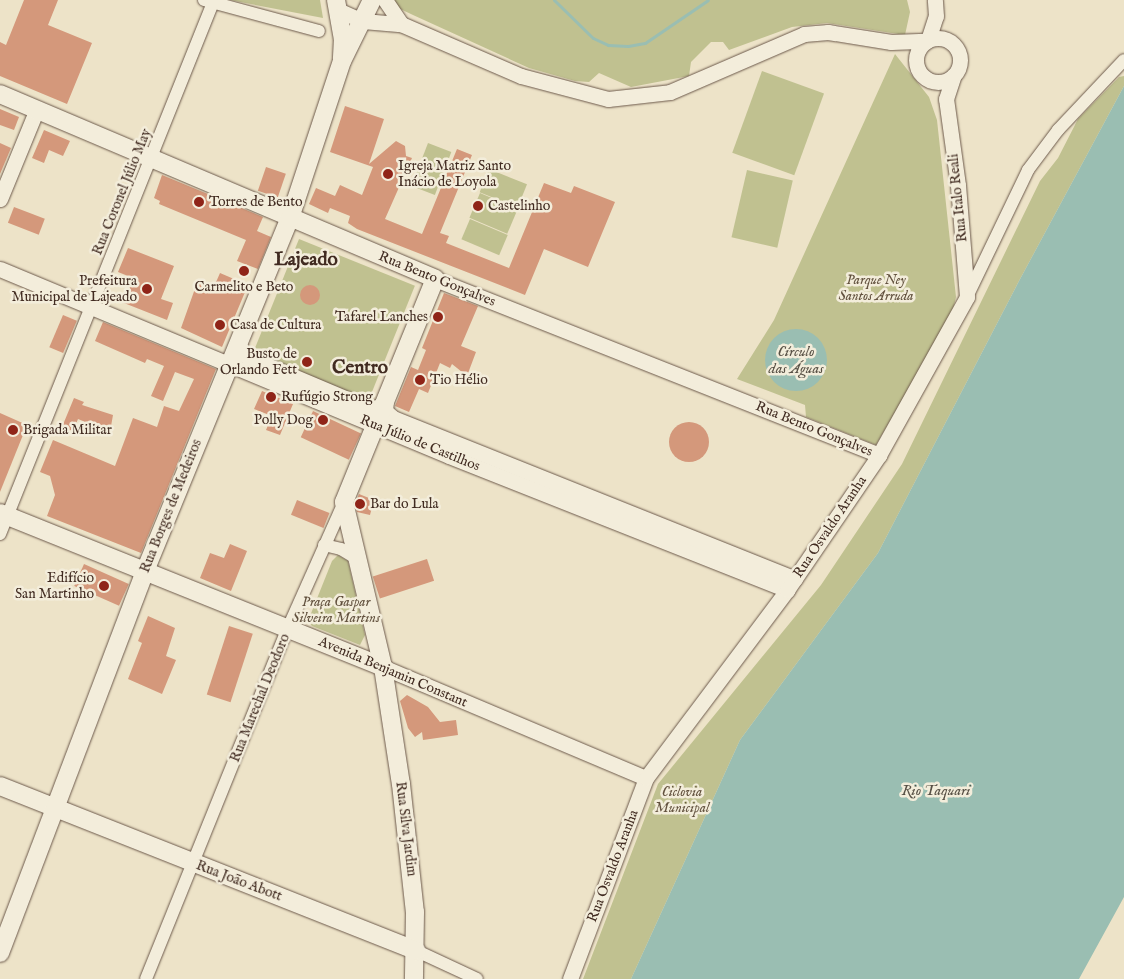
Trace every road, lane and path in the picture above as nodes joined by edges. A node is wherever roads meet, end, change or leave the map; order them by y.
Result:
1 (372, 0) edge
2 (385, 0) edge
3 (935, 0) edge
4 (210, 1) edge
5 (337, 5) edge
6 (936, 16) junction
7 (401, 24) junction
8 (354, 28) junction
9 (319, 31) dead end
10 (927, 40) junction
11 (892, 42) junction
12 (950, 42) junction
13 (1124, 60) edge
14 (922, 75) junction
15 (954, 75) junction
16 (0, 94) edge
17 (946, 99) junction
18 (37, 110) junction
19 (152, 158) junction
20 (0, 199) edge
21 (290, 218) junction
22 (0, 269) edge
23 (435, 280) junction
24 (968, 297) junction
25 (92, 308) junction
26 (238, 342) junction
27 (228, 364) junction
28 (386, 400) junction
29 (374, 424) junction
30 (452, 449) junction
31 (879, 455) junction
32 (344, 502) junction
33 (4, 515) edge
34 (0, 534) edge
35 (324, 545) junction
36 (356, 558) junction
37 (145, 571) junction
38 (791, 584) junction
39 (288, 628) junction
40 (379, 669) junction
41 (646, 778) junction
42 (0, 786) edge
43 (55, 808) junction
44 (193, 864) junction
45 (417, 951) junction
46 (0, 953) edge
47 (146, 979) edge
48 (414, 979) edge
49 (477, 979) edge
50 (570, 979) edge

1 - 8 main road
2 - 7 street
3 - 6 street
4 - 9 street
4 - 19 street, Rua Coronel Júlio May
5 - 8 main road
6 - 10 street
6 - 12 street
7 - 8 street
7 - 11 street
8 - 21 main road, Rua Borges de Medeiros
10 - 11 street
10 - 12 street
10 - 14 street
11 - 14 street
12 - 15 street
13 - 24 street, Rua Osvaldo Aranha
14 - 15 street
14 - 17 street
15 - 17 street, Rua Italo Reali
16 - 18 main road, Rua Bento Gonçalves
17 - 24 street, Rua Italo Reali
18 - 19 main road, Rua Bento Gonçalves
18 - 20 street
19 - 21 main road, Rua Bento Gonçalves
19 - 25 street, Rua Coronel Júlio May
21 - 23 main road, Rua Bento Gonçalves
21 - 26 main road, Rua Borges de Medeiros
22 - 25 street, Rua Júlio de Castilhos
23 - 28 main road, Rua Marechal Deodoro
23 - 31 street, Rua Bento Gonçalves
24 - 31 street, Rua Osvaldo Aranha
25 - 27 street, Rua Júlio de Castilhos
25 - 33 street, Rua Coronel Júlio May
26 - 27 main road, Rua Borges de Medeiros
26 - 28 street, Rua Júlio de Castilhos
27 - 29 street, Rua Júlio de Castilhos
27 - 37 main road, Rua Borges de Medeiros
28 - 29 main road, Rua Marechal Deodoro
28 - 30 street, Rua Júlio de Castilhos
29 - 30 street, Rua Júlio de Castilhos
29 - 32 main road, Rua Marechal Deodoro
30 - 38 street, Rua Júlio de Castilhos
31 - 38 street, Rua Osvaldo Aranha
32 - 35 street, Rua Marechal Deodoro
32 - 36 main road, Rua Silva Jardim
33 - 34 street, Rua Coronel Júlio May
33 - 37 main road, Avenida Benjamin Constant
35 - 36 street
35 - 39 street, Rua Marechal Deodoro
36 - 40 main road, Rua Silva Jardim
37 - 39 main road, Avenida Benjamin Constant
37 - 43 main road, Rua Borges de Medeiros
38 - 41 street, Rua Osvaldo Aranha
39 - 40 main road, Avenida Benjamin Constant
39 - 44 street, Rua Marechal Deodoro
40 - 41 street, Avenida Benjamin Constant
40 - 45 main road, Rua Silva Jardim
41 - 50 street, Rua Osvaldo Aranha
42 - 43 main road, Rua João Abott
43 - 44 main road, Rua João Abott
43 - 46 main road, Rua Borges de Medeiros
44 - 45 main road, Rua João Abott
44 - 47 street, Rua Marechal Deodoro
45 - 48 main road, Rua Silva Jardim
45 - 49 street, Rua João Abott

